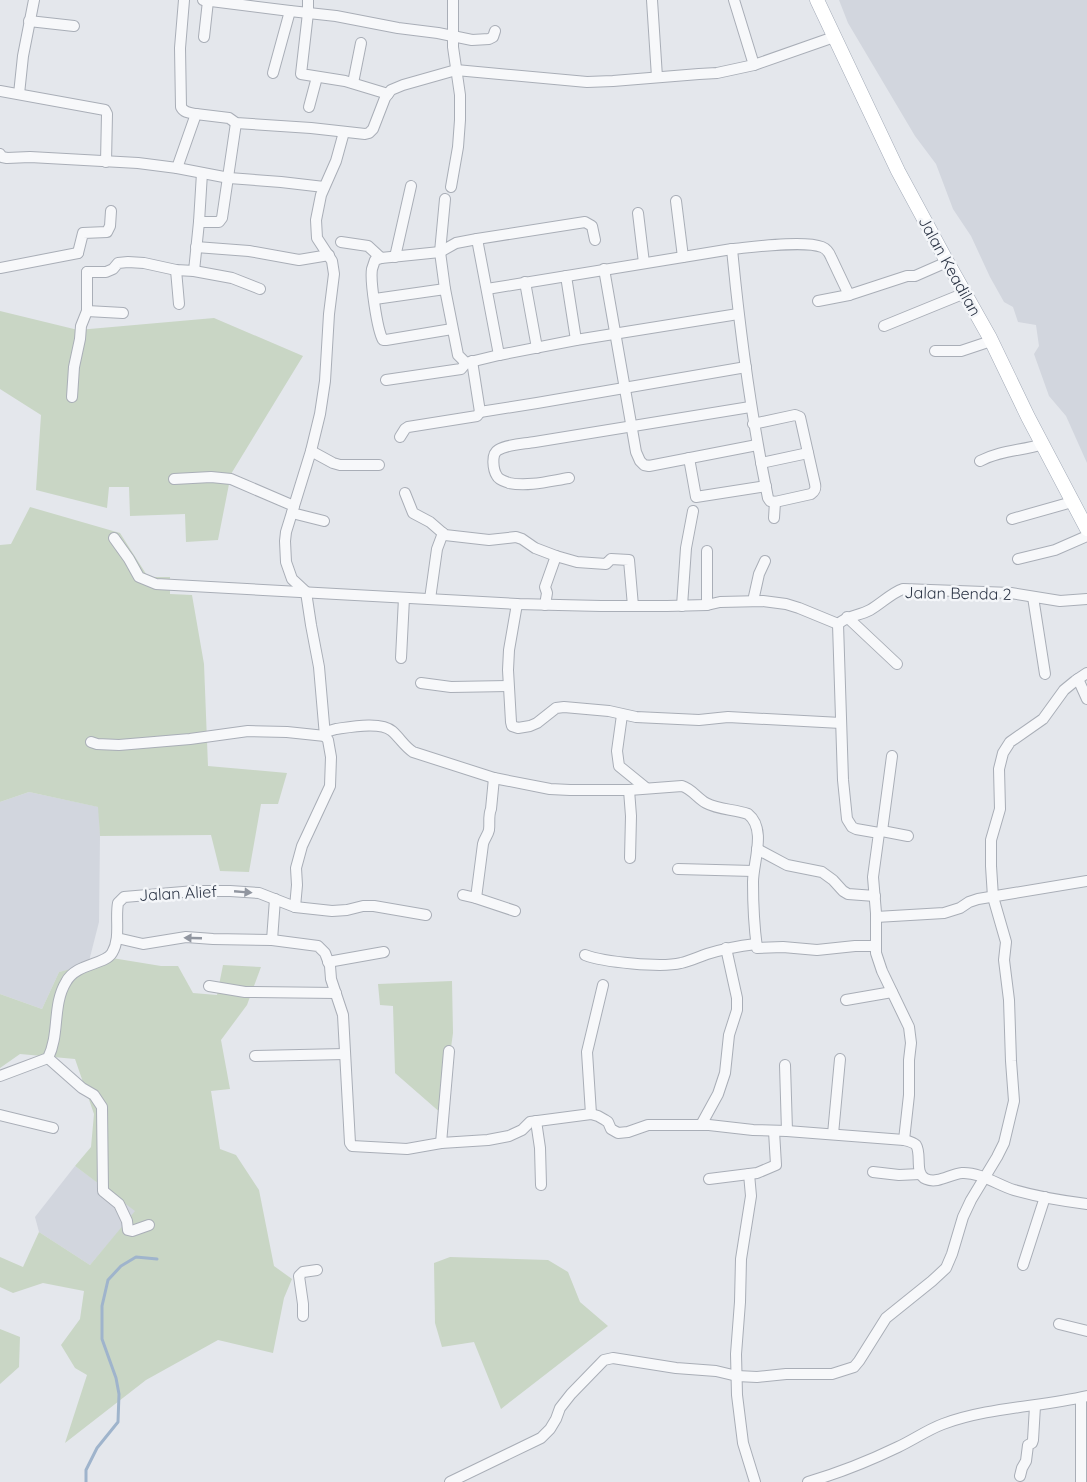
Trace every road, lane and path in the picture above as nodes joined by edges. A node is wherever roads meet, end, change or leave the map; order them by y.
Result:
1 (34, 0) edge
2 (184, 0) edge
3 (205, 0) edge
4 (308, 0) edge
5 (453, 0) edge
6 (652, 0) edge
7 (734, 0) edge
8 (817, 0) edge
9 (290, 11) junction
10 (308, 13) junction
11 (29, 21) junction
12 (74, 26) dead end
13 (495, 31) dead end
14 (453, 36) junction
15 (204, 37) dead end
16 (834, 37) junction
17 (361, 43) dead end
18 (754, 65) junction
19 (456, 70) junction
20 (273, 73) dead end
21 (317, 77) junction
22 (657, 77) junction
23 (353, 83) junction
24 (0, 91) edge
25 (19, 94) junction
26 (388, 94) junction
27 (309, 108) dead end
28 (196, 114) junction
29 (236, 123) junction
30 (344, 132) junction
31 (0, 153) edge
32 (106, 162) junction
33 (177, 168) junction
34 (202, 173) junction
35 (229, 178) junction
36 (411, 186) dead end
37 (324, 187) junction
38 (451, 187) dead end
39 (446, 199) dead end
40 (676, 201) dead end
41 (111, 211) dead end
42 (638, 213) dead end
43 (199, 222) junction
44 (477, 239) junction
45 (595, 240) dead end
46 (341, 242) dead end
47 (196, 247) junction
48 (732, 249) junction
49 (440, 252) junction
50 (78, 253) junction
51 (329, 255) junction
52 (394, 256) junction
53 (683, 256) junction
54 (381, 258) junction
55 (946, 260) junction
56 (645, 263) junction
57 (0, 268) edge
58 (604, 269) junction
59 (176, 270) junction
60 (195, 271) junction
61 (87, 272) junction
62 (566, 276) junction
63 (525, 282) junction
64 (260, 289) dead end
65 (445, 289) junction
66 (487, 289) junction
67 (965, 293) junction
68 (849, 295) junction
69 (375, 299) junction
70 (818, 301) dead end
71 (179, 304) dead end
72 (87, 311) junction
73 (123, 313) dead end
74 (738, 314) junction
75 (884, 326) dead end
76 (452, 329) junction
77 (614, 334) junction
78 (576, 340) junction
79 (991, 341) junction
80 (537, 348) junction
81 (935, 351) dead end
82 (499, 355) junction
83 (469, 362) junction
84 (746, 367) junction
85 (386, 380) dead end
86 (624, 388) junction
87 (72, 397) dead end
88 (750, 406) junction
89 (480, 411) junction
90 (753, 424) junction
91 (630, 426) junction
92 (400, 436) dead end
93 (1043, 444) junction
94 (757, 445) junction
95 (310, 451) junction
96 (808, 453) junction
97 (689, 458) junction
98 (980, 461) dead end
99 (761, 464) junction
100 (379, 465) dead end
101 (569, 478) dead end
102 (174, 479) dead end
103 (766, 486) junction
104 (405, 493) dead end
105 (775, 502) junction
106 (1072, 502) junction
107 (293, 509) junction
108 (693, 512) dead end
109 (774, 518) dead end
110 (1012, 519) dead end
111 (324, 521) dead end
112 (1087, 529) edge
113 (443, 533) junction
114 (1087, 536) edge
115 (114, 538) dead end
116 (707, 551) dead end
117 (556, 556) junction
118 (1018, 559) dead end
119 (765, 561) dead end
120 (306, 592) junction
121 (404, 597) junction
122 (1033, 597) junction
123 (430, 599) junction
124 (1087, 599) edge
125 (753, 601) junction
126 (517, 604) junction
127 (545, 605) junction
128 (707, 605) junction
129 (633, 606) junction
130 (682, 606) junction
131 (843, 620) junction
132 (401, 658) dead end
133 (897, 664) dead end
134 (1045, 675) dead end
135 (1082, 676) edge
136 (421, 683) dead end
137 (508, 686) junction
138 (1087, 699) edge
139 (622, 714) junction
140 (841, 723) junction
141 (325, 736) junction
142 (91, 742) dead end
143 (892, 756) dead end
144 (494, 778) junction
145 (646, 788) junction
146 (629, 790) junction
147 (881, 832) junction
148 (908, 836) dead end
149 (757, 849) junction
150 (630, 858) dead end
151 (678, 869) dead end
152 (753, 871) junction
153 (1087, 881) edge
154 (463, 895) dead end
155 (875, 896) junction
156 (993, 897) junction
157 (477, 898) junction
158 (275, 899) junction
159 (295, 907) junction
160 (515, 911) dead end
161 (426, 915) dead end
162 (876, 916) junction
163 (117, 938) junction
164 (272, 940) junction
165 (756, 944) junction
166 (876, 946) junction
167 (726, 948) junction
168 (384, 952) dead end
169 (585, 955) dead end
170 (328, 962) junction
171 (603, 985) dead end
172 (209, 986) dead end
173 (892, 992) junction
174 (336, 993) junction
175 (846, 1000) dead end
176 (449, 1052) dead end
177 (345, 1054) junction
178 (255, 1056) dead end
179 (48, 1058) junction
180 (840, 1059) dead end
181 (785, 1065) dead end
182 (0, 1076) edge
183 (0, 1114) edge
184 (591, 1114) junction
185 (536, 1121) junction
186 (701, 1125) junction
187 (53, 1128) dead end
188 (774, 1131) junction
189 (787, 1131) junction
190 (833, 1134) junction
191 (904, 1140) junction
192 (441, 1143) junction
193 (873, 1172) dead end
194 (749, 1174) junction
195 (920, 1174) junction
196 (984, 1178) junction
197 (709, 1179) dead end
198 (541, 1185) dead end
199 (1045, 1197) junction
200 (1087, 1204) edge
201 (149, 1225) dead end
202 (1023, 1265) dead end
203 (317, 1270) dead end
204 (303, 1316) dead end
205 (1059, 1324) dead end
206 (1087, 1331) edge
207 (737, 1376) junction
208 (1084, 1397) edge
209 (1035, 1406) junction
210 (1020, 1476) dead end
211 (450, 1482) edge
212 (755, 1482) edge
213 (808, 1482) edge
214 (1081, 1482) edge

1 - 11 street
2 - 28 street
3 - 9 street
3 - 15 street
4 - 10 street
5 - 14 street
6 - 22 street
7 - 18 street
8 - 16 main road, Jalan Keadilan
9 - 10 street
9 - 20 street
10 - 14 street
10 - 21 street
11 - 12 street
11 - 25 street
13 - 14 street
14 - 19 street
16 - 18 street
16 - 55 main road, Jalan Keadilan
17 - 23 street
18 - 22 street
19 - 22 street
19 - 26 street
19 - 38 street
21 - 23 street
21 - 27 street
23 - 26 street
24 - 25 street
25 - 32 street
26 - 30 street
28 - 29 street
28 - 33 street
29 - 30 street
29 - 35 street
30 - 37 street
31 - 32 street
32 - 33 street
33 - 34 street
34 - 35 street
34 - 43 street
35 - 37 street
35 - 43 street
36 - 52 street
37 - 51 street
39 - 49 street
40 - 53 street
41 - 50 street
42 - 56 street
43 - 47 street
44 - 45 street
44 - 49 street
44 - 66 street
46 - 54 street
47 - 51 street
47 - 60 street
48 - 53 street
48 - 68 street
48 - 74 street
49 - 52 street
49 - 65 street
50 - 57 street
50 - 61 street
51 - 95 street
52 - 54 street
53 - 56 street
54 - 69 street
55 - 67 main road, Jalan Keadilan
55 - 68 street
56 - 58 street
58 - 62 street
58 - 77 street
59 - 60 street
59 - 61 street
59 - 71 street
60 - 64 street
61 - 72 street
62 - 63 street
62 - 78 street
63 - 66 street
63 - 80 street
65 - 69 street
65 - 76 street
66 - 82 street
67 - 75 street
67 - 79 main road, Jalan Keadilan
68 - 70 street
69 - 76 street
72 - 73 street
72 - 87 street
74 - 77 street
74 - 84 street
76 - 83 street
77 - 78 street
77 - 86 street
78 - 80 street
79 - 81 street
79 - 93 main road, Jalan Keadilan
80 - 82 street
82 - 83 street
83 - 85 street
83 - 89 street
84 - 86 street
84 - 88 street
86 - 89 street
86 - 91 street
88 - 90 street
88 - 91 street
89 - 92 street
90 - 94 street
90 - 96 street
91 - 97 street
91 - 101 street
93 - 98 street
93 - 106 main road, Jalan Keadilan
94 - 97 street
94 - 99 street
95 - 100 street
95 - 107 street
96 - 99 street
96 - 105 street
97 - 103 street
99 - 103 street
102 - 107 street
103 - 105 street
104 - 113 street
105 - 109 street
106 - 110 street
106 - 112 main road, Jalan Keadilan
107 - 111 street
107 - 120 street
108 - 130 street
113 - 117 street
113 - 123 street
114 - 118 street
115 - 120 street
116 - 128 street
117 - 127 street
117 - 129 street
119 - 125 street
120 - 121 street
120 - 141 street
121 - 123 street
121 - 132 street
122 - 124 street, Jalan Benda 2
122 - 131 street, Jalan Benda 2
122 - 134 street
123 - 126 street
125 - 128 street
125 - 131 street
126 - 127 street
126 - 137 street
127 - 129 street
128 - 130 street
129 - 130 street
131 - 133 street
131 - 140 street
135 - 138 street
135 - 156 street
136 - 137 street
137 - 139 street
139 - 140 street
139 - 145 street
140 - 147 street
141 - 142 street
141 - 144 street
141 - 159 street
143 - 147 street
144 - 146 street
144 - 157 street
145 - 146 street
145 - 149 street
146 - 150 street
147 - 148 street
147 - 155 street
149 - 152 street
149 - 155 street
151 - 152 street
152 - 165 street
153 - 156 street
154 - 157 street
155 - 162 street
156 - 162 street
156 - 196 street
157 - 160 street
158 - 159 street
163 -> 158 street, Jalan Alief
158 - 164 street
159 - 161 street
162 - 166 street
164 -> 163 street
163 - 179 street
164 - 170 street
165 - 166 street
165 - 167 street
166 - 173 street
167 - 169 street
167 - 186 street
168 - 170 street
170 - 174 street
171 - 184 street
172 - 174 street
173 - 175 street
173 - 191 street
174 - 177 street
176 - 192 street
177 - 178 street
177 - 192 street
179 - 182 street
179 - 201 street
180 - 190 street
181 - 189 street
183 - 187 street
184 - 185 street
184 - 186 street
185 - 192 street
185 - 198 street
186 - 188 street
188 - 189 street
188 - 194 street
189 - 190 street
190 - 191 street
191 - 195 street
193 - 195 street
194 - 197 street
194 - 207 street
195 - 196 street
196 - 199 street
196 - 207 street
199 - 200 street
199 - 202 street
203 - 204 street
205 - 206 street
207 - 211 street
207 - 212 street
208 - 209 street
208 - 214 street
209 - 210 street
209 - 213 street

